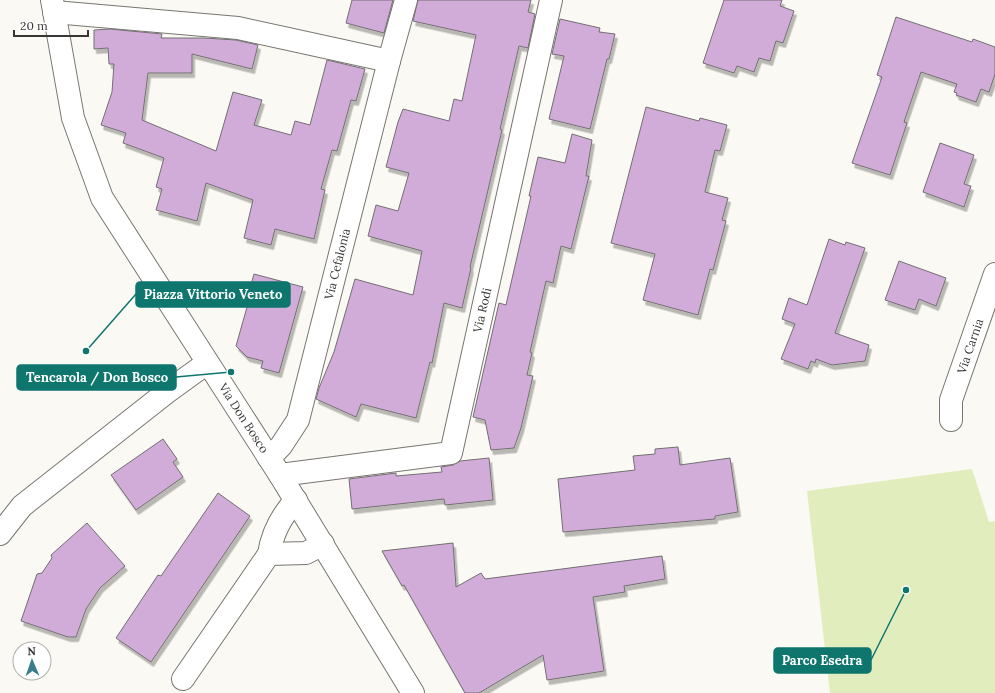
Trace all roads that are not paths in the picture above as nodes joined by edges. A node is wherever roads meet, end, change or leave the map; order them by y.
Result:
1 (406, 0) edge
2 (551, 0) edge
3 (53, 6) edge
4 (388, 61) junction
5 (995, 274) edge
6 (207, 363) junction
7 (951, 420) dead end
8 (275, 466) junction
9 (296, 500) junction
10 (0, 534) edge
11 (323, 544) junction
12 (270, 554) junction
13 (183, 679) dead end
14 (413, 693) edge

1 - 4 street, Via Cefalonia
2 - 8 street, Via Rodi
3 - 4 street
3 - 6 street, Via Don Bosco
4 - 8 street, Via Cefalonia
5 - 7 street, Via Carnia
6 - 8 street, Via Don Bosco
6 - 10 street
8 - 9 street, Via Don Bosco
9 - 11 street, Via Don Bosco
9 - 12 street
11 - 12 street
11 - 14 street, Via Don Bosco
12 - 13 street

